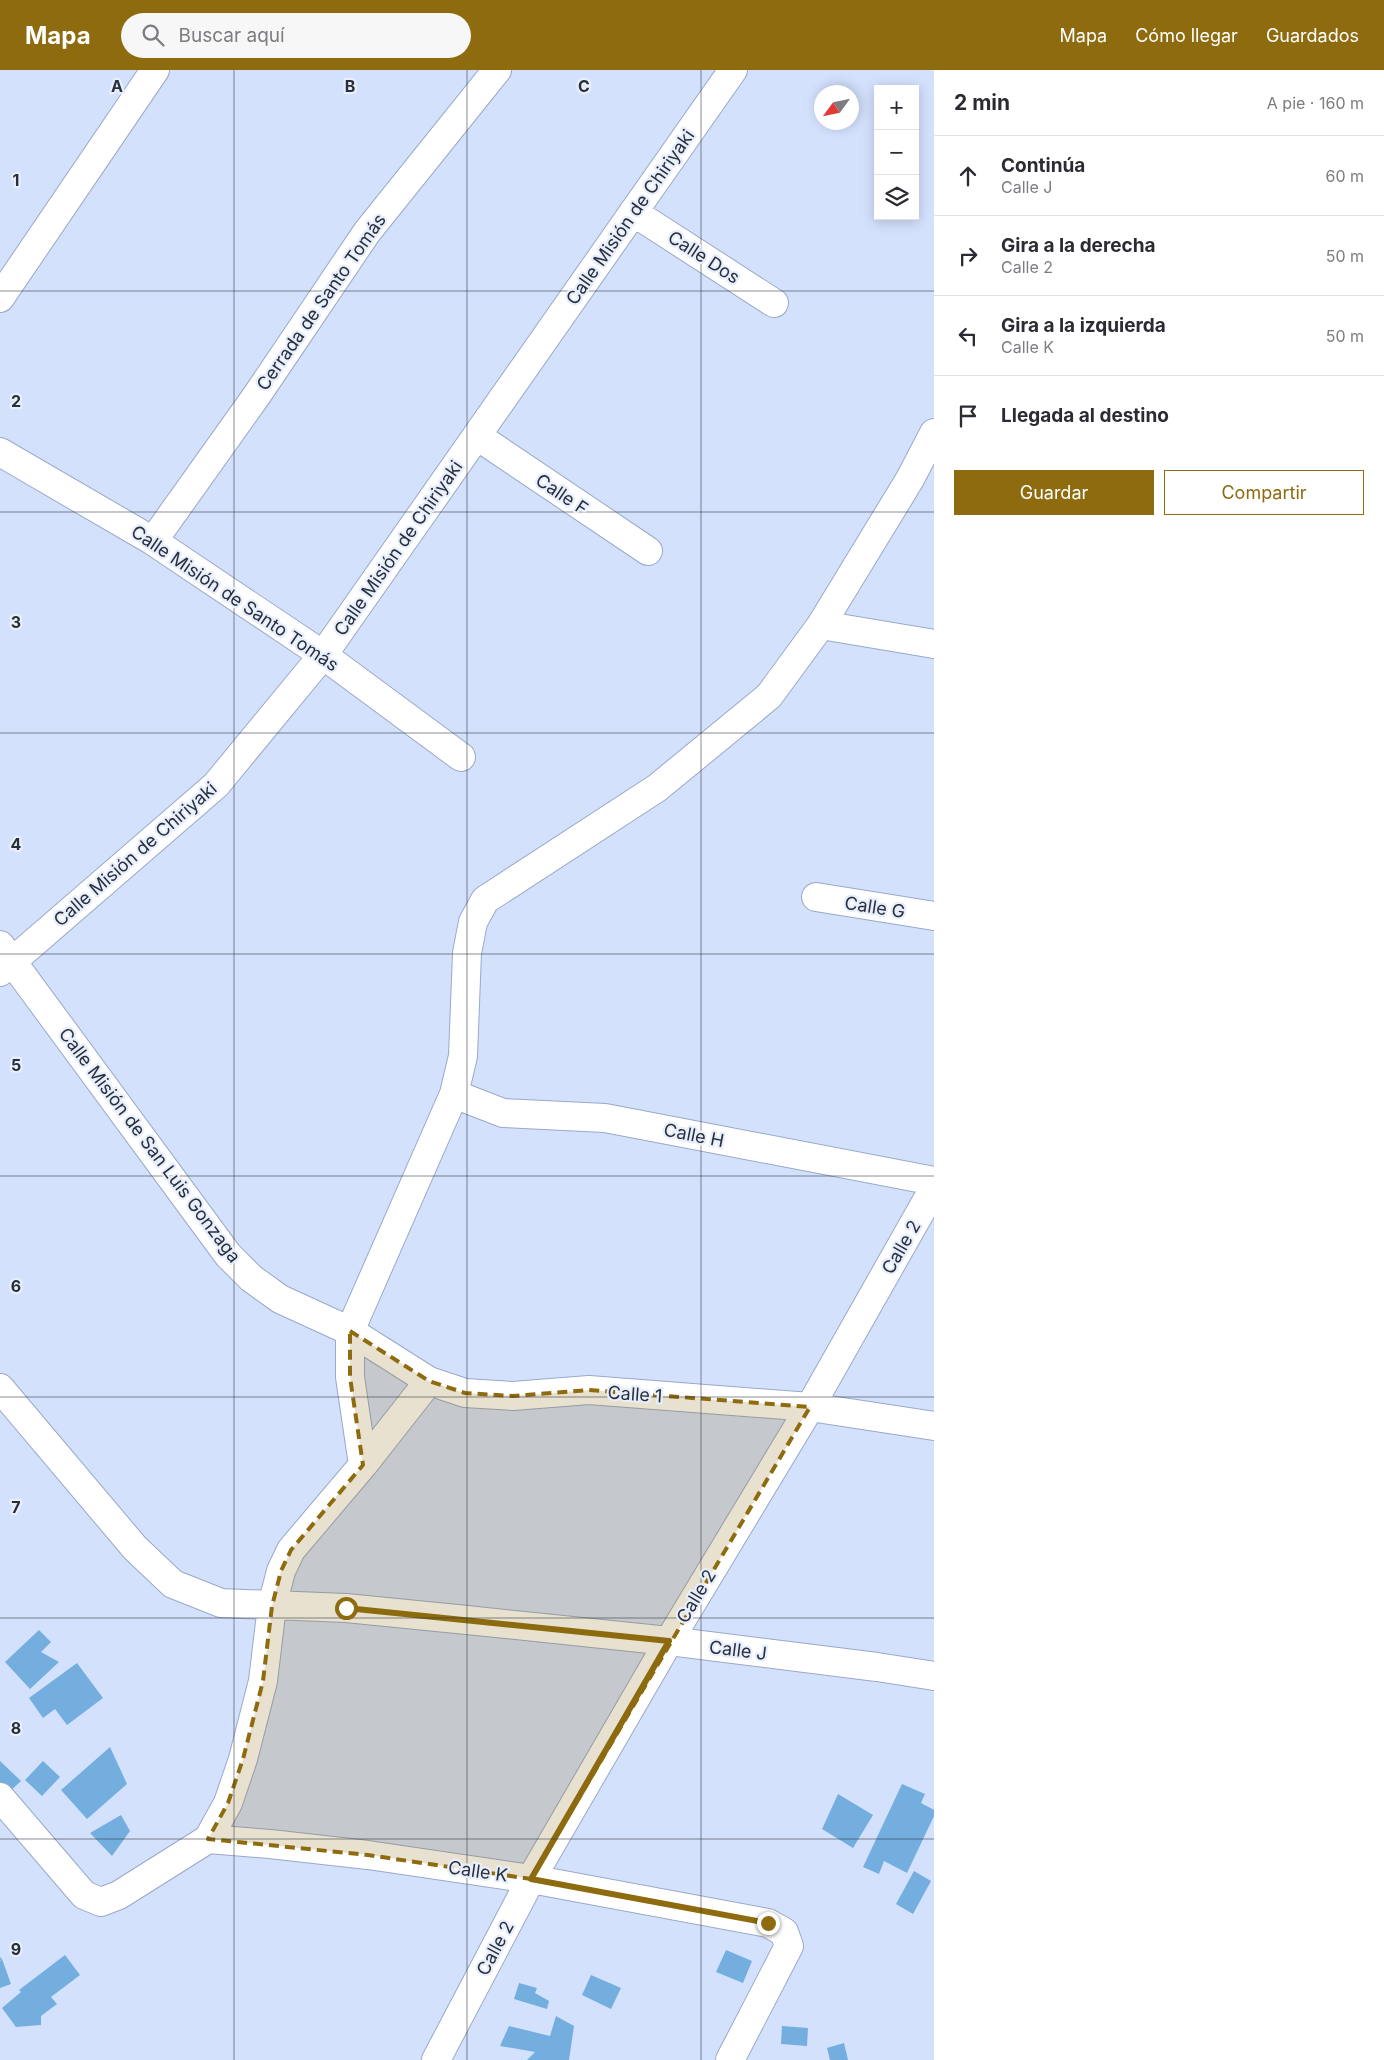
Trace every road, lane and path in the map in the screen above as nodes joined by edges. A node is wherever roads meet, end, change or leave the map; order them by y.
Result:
1 (155, 70) edge
2 (497, 70) edge
3 (732, 70) edge
4 (633, 212) junction
5 (0, 298) edge
6 (774, 303) dead end
7 (934, 433) edge
8 (476, 436) junction
9 (0, 452) edge
10 (153, 541) junction
11 (648, 551) dead end
12 (820, 625) junction
13 (934, 644) edge
14 (323, 655) junction
15 (461, 757) dead end
16 (816, 897) dead end
17 (934, 916) edge
18 (4, 959) edge
19 (454, 1094) junction
20 (934, 1180) edge
21 (934, 1188) edge
22 (350, 1331) junction
23 (429, 1381) junction
24 (0, 1388) edge
25 (810, 1407) junction
26 (934, 1426) edge
27 (363, 1464) junction
28 (272, 1606) junction
29 (669, 1641) junction
30 (934, 1676) edge
31 (0, 1797) edge
32 (208, 1839) junction
33 (531, 1879) junction
34 (436, 2060) edge
35 (730, 2060) edge

1 - 5 street
2 - 10 street, Cerrada de Santo Tomás
3 - 4 street, Calle Misión de Chiriyaki
4 - 6 street, Calle Dos
4 - 8 street, Calle Misión de Chiriyaki
7 - 12 street
8 - 11 street, Calle F
8 - 14 street, Calle Misión de Chiriyaki
9 - 10 street, Calle Misión de Santo Tomás
10 - 14 street, Calle Misión de Santo Tomás
12 - 13 street
12 - 19 street
14 - 15 street, Calle Misión de Santo Tomás
14 - 18 street, Calle Misión de Chiriyaki
16 - 17 street, Calle G
18 - 22 street, Calle Misión de San Luis Gonzaga
19 - 20 street, Calle H
19 - 22 street
21 - 25 street, Calle 2
22 - 23 street, Calle 1
22 - 27 street
23 - 25 street, Calle 1
23 - 27 street
24 - 28 street, Calle J
25 - 26 street, Calle 1
25 - 29 street, Calle 2
27 - 28 street
28 - 29 street, Calle J
28 - 32 street
29 - 30 street, Calle J
29 - 33 street, Calle 2
31 - 32 street
32 - 33 street, Calle K
33 - 34 street, Calle 2
33 - 35 street, Calle K

